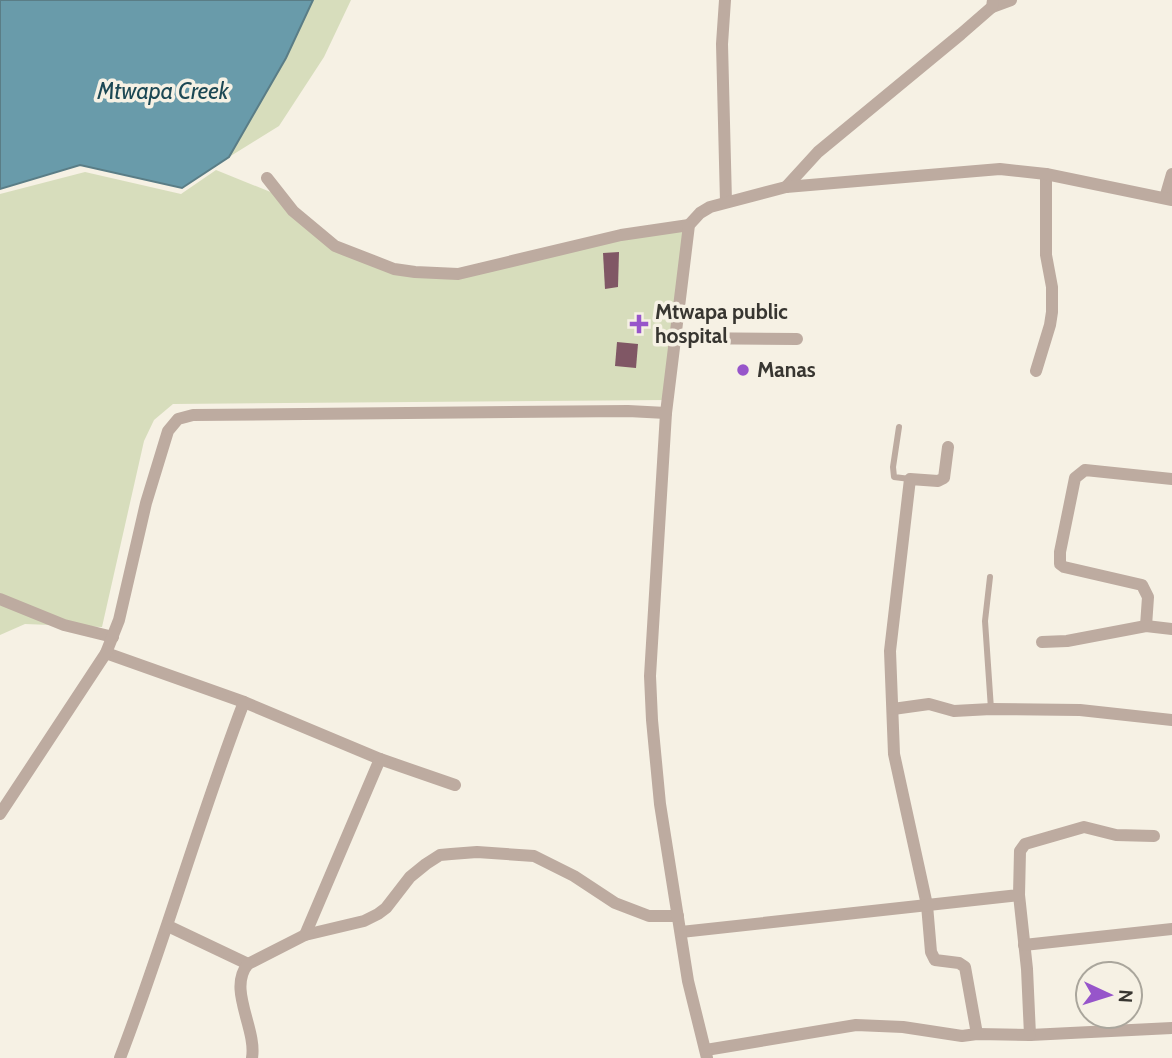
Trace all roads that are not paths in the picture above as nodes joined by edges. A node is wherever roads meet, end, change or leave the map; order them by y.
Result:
1 (725, 0) edge
2 (1011, 0) edge
3 (992, 4) edge
4 (1046, 174) junction
5 (1172, 174) edge
6 (267, 178) dead end
7 (786, 187) junction
8 (1168, 199) edge
9 (726, 202) junction
10 (689, 225) junction
11 (676, 338) junction
12 (797, 339) dead end
13 (1036, 371) dead end
14 (666, 413) junction
15 (899, 426) dead end
16 (948, 447) dead end
17 (910, 479) junction
18 (1172, 479) edge
19 (990, 577) dead end
20 (0, 598) edge
21 (1146, 626) junction
22 (1172, 629) edge
23 (113, 638) junction
24 (1042, 642) dead end
25 (106, 653) junction
26 (244, 702) junction
27 (893, 709) junction
28 (991, 709) junction
29 (1172, 720) edge
30 (380, 759) junction
31 (455, 785) dead end
32 (0, 814) edge
33 (1154, 836) dead end
34 (1019, 895) junction
35 (927, 905) junction
36 (678, 916) junction
37 (167, 926) junction
38 (1172, 929) edge
39 (681, 932) junction
40 (305, 935) junction
41 (1024, 946) junction
42 (248, 964) junction
43 (1172, 1028) edge
44 (977, 1034) junction
45 (1030, 1035) junction
46 (707, 1054) edge
47 (120, 1058) edge
48 (252, 1058) edge

1 - 9 street
2 - 3 street
3 - 7 street
4 - 7 street
4 - 8 street
4 - 13 street
5 - 8 street
6 - 10 street
7 - 9 street
9 - 10 street
10 - 11 street
11 - 12 street
11 - 14 street
14 - 23 street
14 - 36 street
15 - 17 lane
16 - 17 street
17 - 27 street
18 - 21 street
19 - 28 lane
20 - 23 street
21 - 22 street
21 - 24 street
23 - 25 street
25 - 26 street
25 - 32 street
26 - 30 street
26 - 37 street
27 - 28 street
27 - 35 street
28 - 29 street
30 - 31 street
30 - 40 street
33 - 34 street
34 - 35 street
34 - 41 street
35 - 39 street
35 - 44 street
36 - 39 street
36 - 40 street
37 - 42 street
37 - 47 street
38 - 41 street
39 - 46 street
40 - 42 street
41 - 45 street
42 - 48 street
43 - 45 street
44 - 45 street
44 - 46 street

